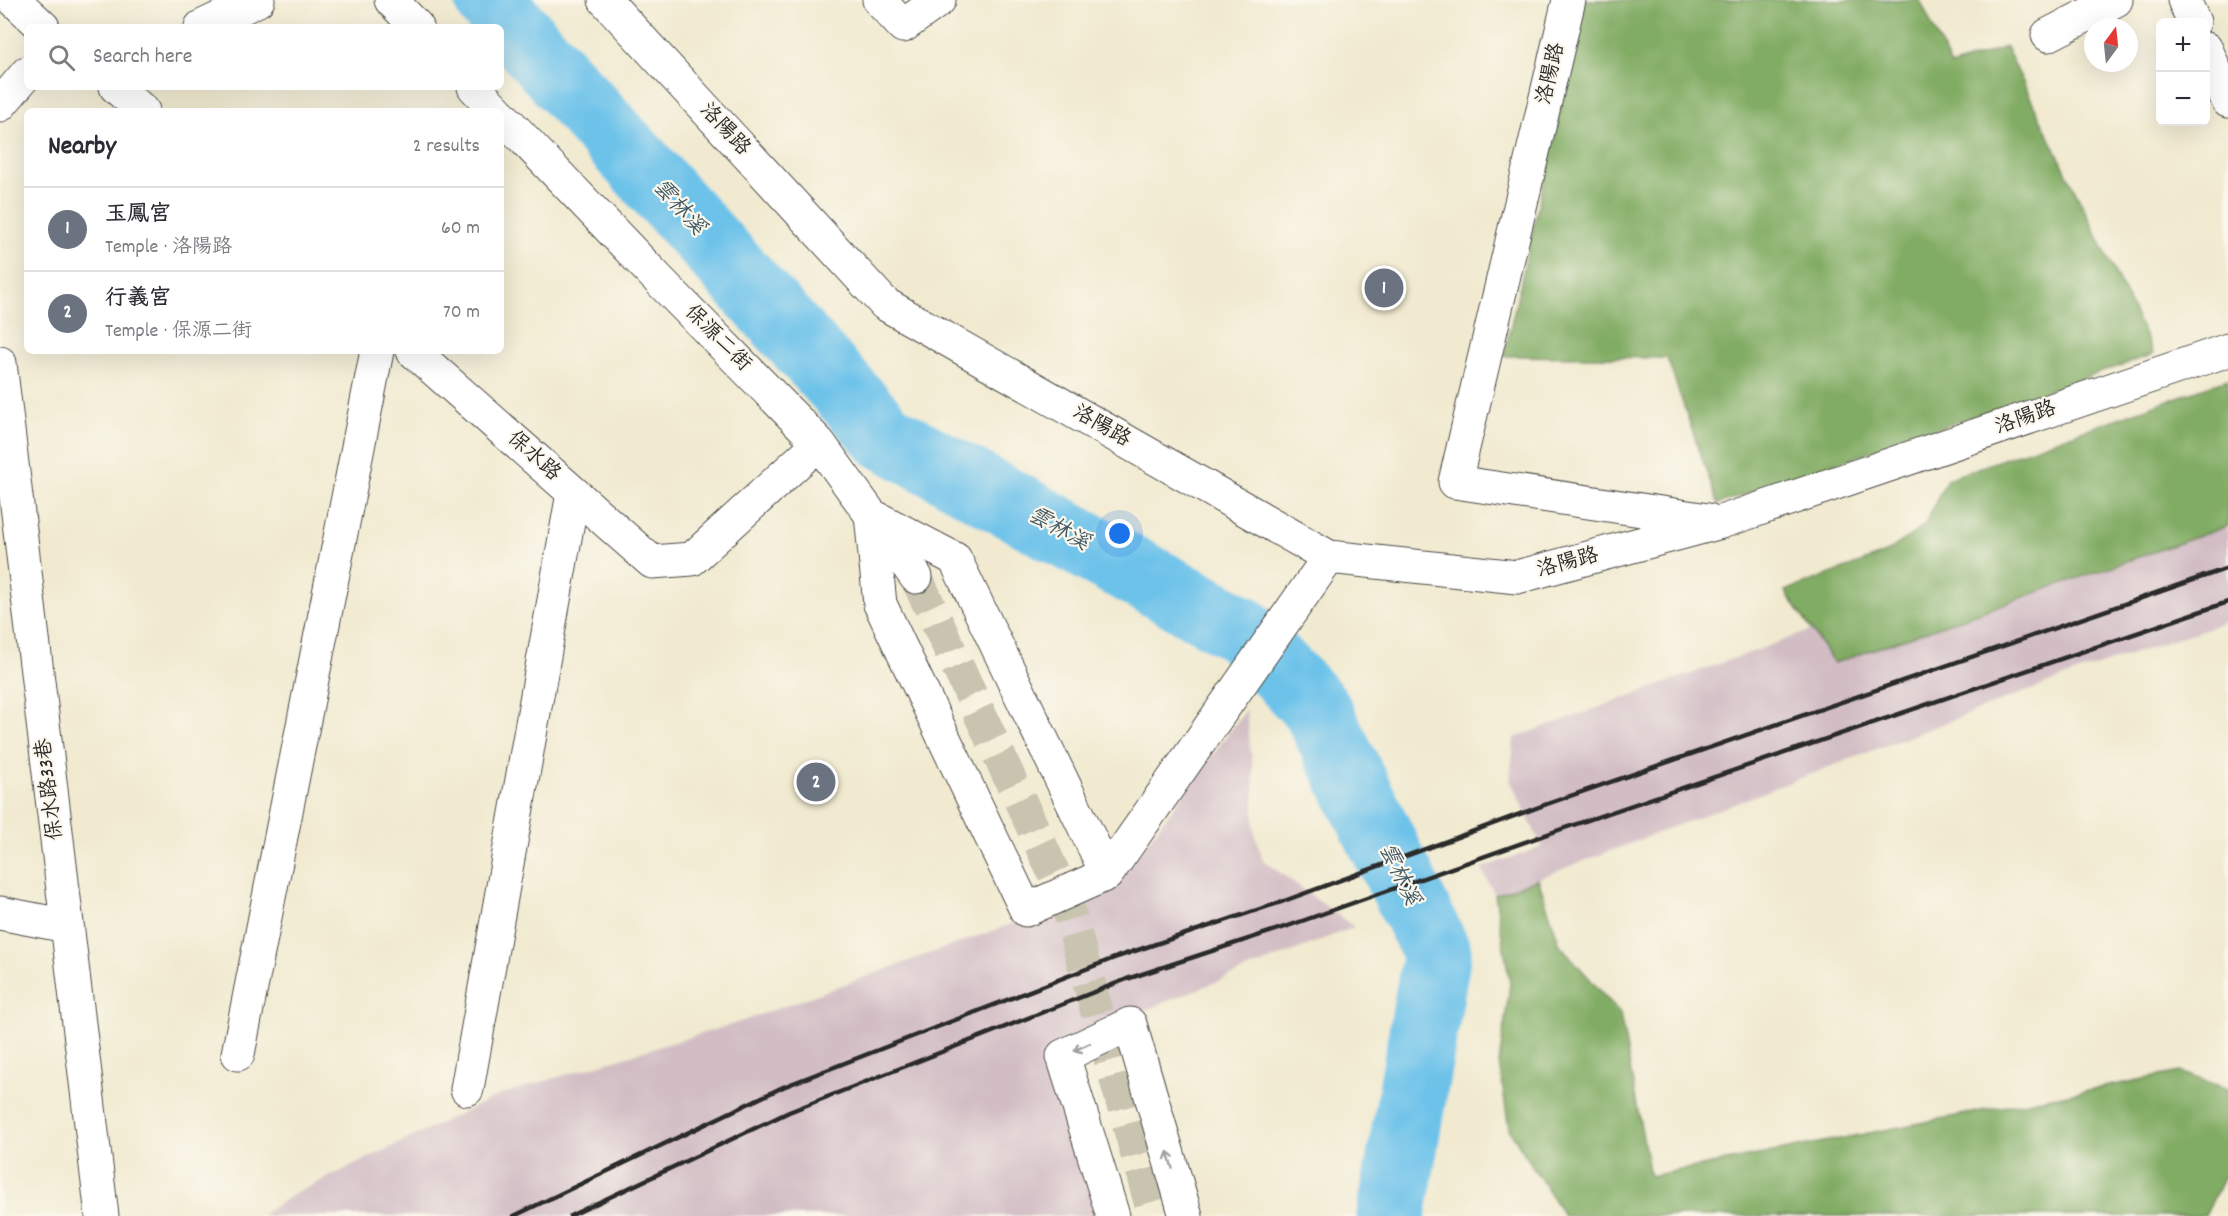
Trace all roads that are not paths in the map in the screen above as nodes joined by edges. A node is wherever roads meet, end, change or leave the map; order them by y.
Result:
1 (258, 0) edge
2 (391, 0) edge
3 (605, 0) edge
4 (879, 0) edge
5 (939, 0) edge
6 (1569, 0) edge
7 (2116, 0) edge
8 (2184, 0) edge
9 (0, 7) edge
10 (29, 15) edge
11 (2192, 18) edge
12 (207, 24) edge
13 (414, 24) edge
14 (2048, 35) dead end
15 (2210, 60) edge
16 (24, 77) edge
17 (119, 90) edge
18 (477, 90) edge
19 (2228, 101) edge
20 (0, 105) edge
21 (140, 108) edge
22 (494, 108) edge
23 (504, 118) edge
24 (2228, 350) edge
25 (376, 354) edge
26 (417, 354) edge
27 (0, 363) edge
28 (819, 443) junction
29 (573, 493) junction
30 (871, 515) junction
31 (1721, 522) junction
32 (1329, 557) junction
33 (916, 578) tunnel mouth
34 (1107, 874) junction
35 (0, 913) edge
36 (67, 926) junction
37 (238, 1054) dead end
38 (467, 1089) dead end
39 (102, 1216) edge
40 (1113, 1216) edge
41 (1186, 1216) edge

1 - 12 street
2 - 13 street
3 - 32 street, 洛陽路
4 - 5 street
6 - 31 street, 洛陽路
7 - 14 street
8 - 11 street
9 - 10 street
15 - 19 street
16 - 20 street
17 - 21 street
18 - 22 street
23 - 28 street, 保源二街
24 - 31 street, 洛陽路
25 - 37 street
26 - 29 street, 保水路
27 - 36 street, 保水路33巷
28 - 29 street, 保水路
28 - 30 street, 保源二街
29 - 38 street
30 - 33 street, 保源二街
30 - 34 street
30 - 34 street
31 - 32 street, 洛陽路
32 - 34 street
35 - 36 street
36 - 39 street, 保水路33巷
41 -> 40 street

